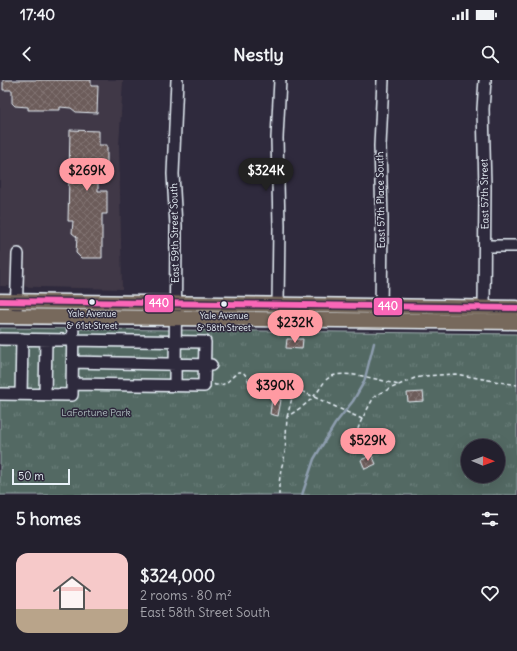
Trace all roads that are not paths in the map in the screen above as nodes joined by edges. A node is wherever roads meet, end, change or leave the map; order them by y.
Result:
1 (177, 80) edge
2 (280, 80) edge
3 (383, 80) edge
4 (485, 80) edge
5 (485, 246) junction
6 (517, 246) edge
7 (18, 254) dead end
8 (0, 301) edge
9 (17, 301) junction
10 (175, 303) junction
11 (278, 304) junction
12 (381, 306) junction
13 (484, 307) junction
14 (517, 308) edge
15 (0, 316) edge
16 (16, 316) junction
17 (73, 317) junction
18 (175, 318) junction
19 (381, 320) junction
20 (517, 322) edge
21 (0, 339) edge
22 (22, 339) junction
23 (46, 340) junction
24 (73, 340) junction
25 (175, 342) junction
26 (72, 362) junction
27 (175, 364) junction
28 (208, 365) junction
29 (72, 384) junction
30 (174, 385) junction
31 (0, 394) edge
32 (21, 394) junction
33 (45, 394) junction

1 - 10 street, East 59th Street South
2 - 11 street
3 - 12 street, East 57th Place South
4 - 5 street, East 57th Street
5 - 6 street
5 - 13 street, East 57th Street
7 - 9 street
8 - 9 main road
9 - 10 main road
9 - 16 street
10 - 11 main road
10 - 18 street, East 59th Street South
11 - 12 main road
12 - 13 main road
12 - 19 street, East 57th Place South
13 - 14 main road
15 - 16 main road
16 - 17 main road
17 - 18 main road
17 - 24 street
18 - 19 main road
18 - 25 street, East 59th Street South
19 - 20 main road
21 - 22 street
22 - 23 street
22 - 32 street
23 - 24 street
23 - 33 street
24 - 25 street
24 - 26 street
25 - 27 street, East 59th Street South
25 - 28 street
26 - 27 street
26 - 29 street
27 - 28 street
27 - 30 street, East 59th Street South
28 - 30 street
29 - 30 street
29 - 33 street
31 - 32 street
32 - 33 street

